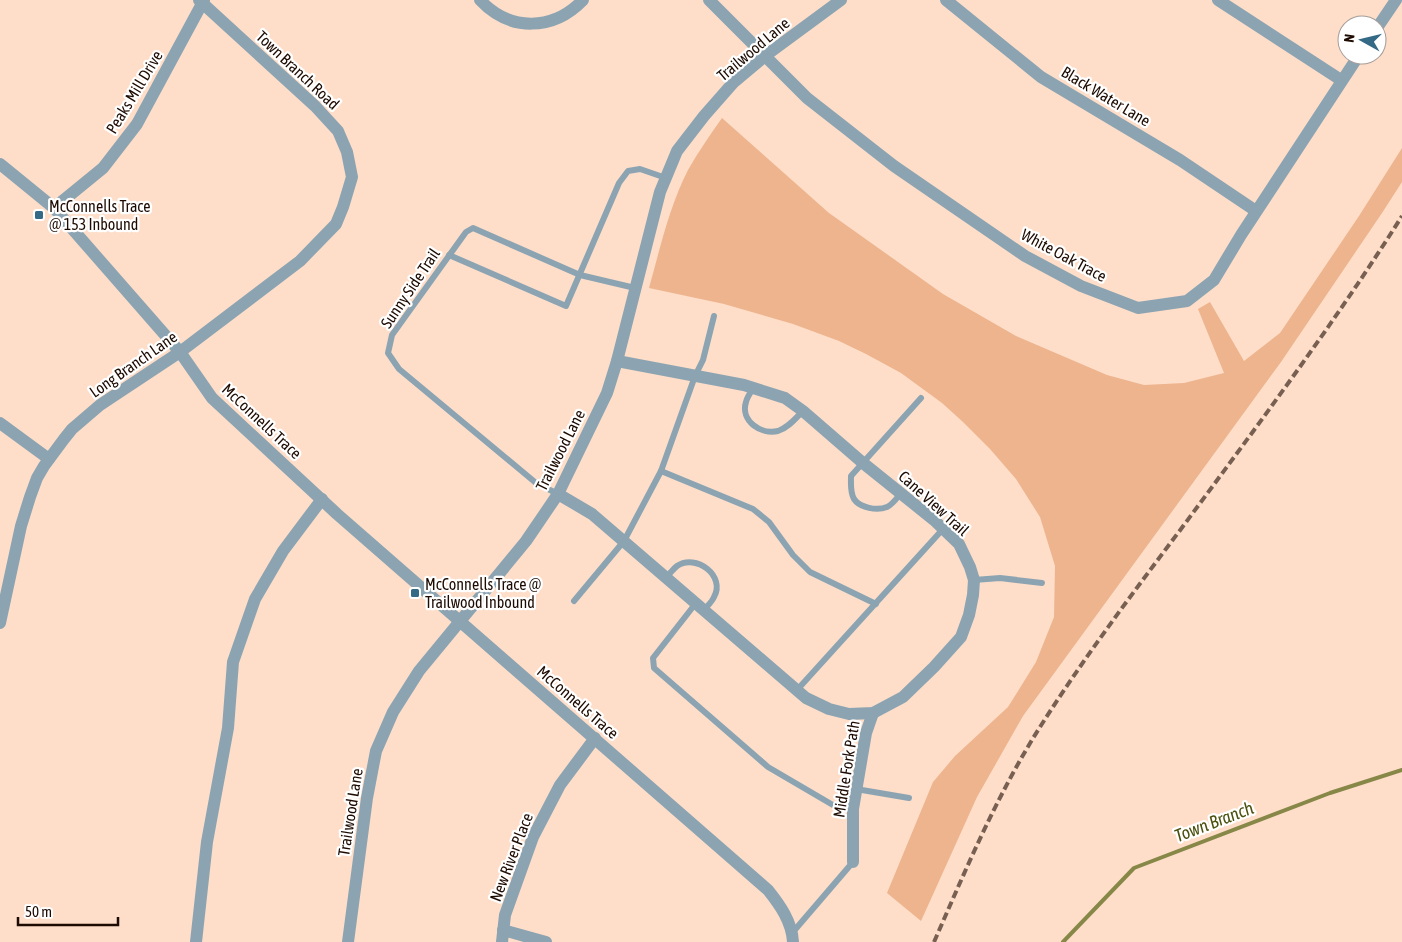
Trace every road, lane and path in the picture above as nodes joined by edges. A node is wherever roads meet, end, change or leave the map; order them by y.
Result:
1 (480, 0) edge
2 (583, 0) edge
3 (709, 0) edge
4 (841, 0) edge
5 (946, 0) edge
6 (1218, 0) edge
7 (1396, 0) edge
8 (201, 1) edge
9 (1386, 15) edge
10 (765, 56) junction
11 (1352, 65) edge
12 (1341, 80) junction
13 (0, 164) edge
14 (352, 177) joint
15 (666, 178) junction
16 (54, 208) junction
17 (1256, 211) junction
18 (449, 255) junction
19 (580, 275) junction
20 (635, 288) junction
21 (714, 316) dead end
22 (180, 352) junction
23 (617, 361) junction
24 (695, 376) junction
25 (753, 388) junction
26 (921, 398) dead end
27 (803, 411) junction
28 (0, 423) edge
29 (50, 459) junction
30 (863, 463) junction
31 (661, 471) junction
32 (558, 494) junction
33 (901, 494) junction
34 (322, 500) junction
35 (943, 529) junction
36 (624, 541) junction
37 (666, 577) junction
38 (974, 580) junction
39 (1042, 583) dead end
40 (574, 601) dead end
41 (876, 604) junction
42 (700, 606) junction
43 (461, 622) junction
44 (0, 624) edge
45 (797, 690) junction
46 (873, 713) junction
47 (595, 738) junction
48 (856, 789) junction
49 (909, 798) dead end
50 (853, 809) junction
51 (853, 862) joint
52 (503, 936) edge
53 (793, 937) edge
54 (196, 942) edge
55 (348, 942) edge
56 (546, 942) edge

1 - 2 street
3 - 10 street, White Oak Trace
4 - 10 street, Trailwood Lane
5 - 17 street, Black Water Lane
6 - 12 street
7 - 9 street
8 - 14 street, Town Branch Road
8 - 16 street, Peaks Mill Drive
10 - 15 street, Trailwood Lane
10 - 17 street, White Oak Trace
11 - 12 street, White Oak Trace
12 - 17 street, White Oak Trace
13 - 16 street, McConnells Trace
14 - 22 street, Long Branch Lane
15 - 19 lane
15 - 20 street, Trailwood Lane
16 - 22 street, McConnells Trace
18 - 19 lane, Sunny Side Trail
18 - 19 lane
18 - 32 lane, Sunny Side Trail
19 - 20 lane, Sunny Side Trail
20 - 23 street, Trailwood Lane
21 - 24 lane
22 - 29 street, Long Branch Lane
22 - 34 street, McConnells Trace
23 - 24 street, Cane View Trail
23 - 32 street, Trailwood Lane
24 - 25 street, Cane View Trail
24 - 31 lane
25 - 27 street, Cane View Trail
25 - 27 lane
26 - 30 lane
27 - 30 street, Cane View Trail
28 - 29 street
29 - 44 street, Long Branch Lane
30 - 33 street, Cane View Trail
30 - 33 lane
31 - 36 lane
31 - 41 lane
32 - 36 street, Cane View Trail
32 - 43 street, Trailwood Lane
33 - 35 street, Cane View Trail
34 - 43 street, McConnells Trace
34 - 54 street
35 - 38 street, Cane View Trail
35 - 41 lane
36 - 37 street, Cane View Trail
36 - 40 lane
37 - 42 street, Cane View Trail
37 - 42 lane
38 - 39 lane
38 - 46 street, Cane View Trail
41 - 45 lane
42 - 45 street, Cane View Trail
42 - 50 lane
43 - 47 street, McConnells Trace
43 - 55 street, Trailwood Lane
45 - 46 street, Cane View Trail
46 - 48 street, Middle Fork Path
47 - 52 street, New River Place
47 - 53 street, McConnells Trace
48 - 49 lane
48 - 50 street, Middle Fork Path
50 - 51 street, Middle Fork Path
51 - 53 lane
52 - 56 street

